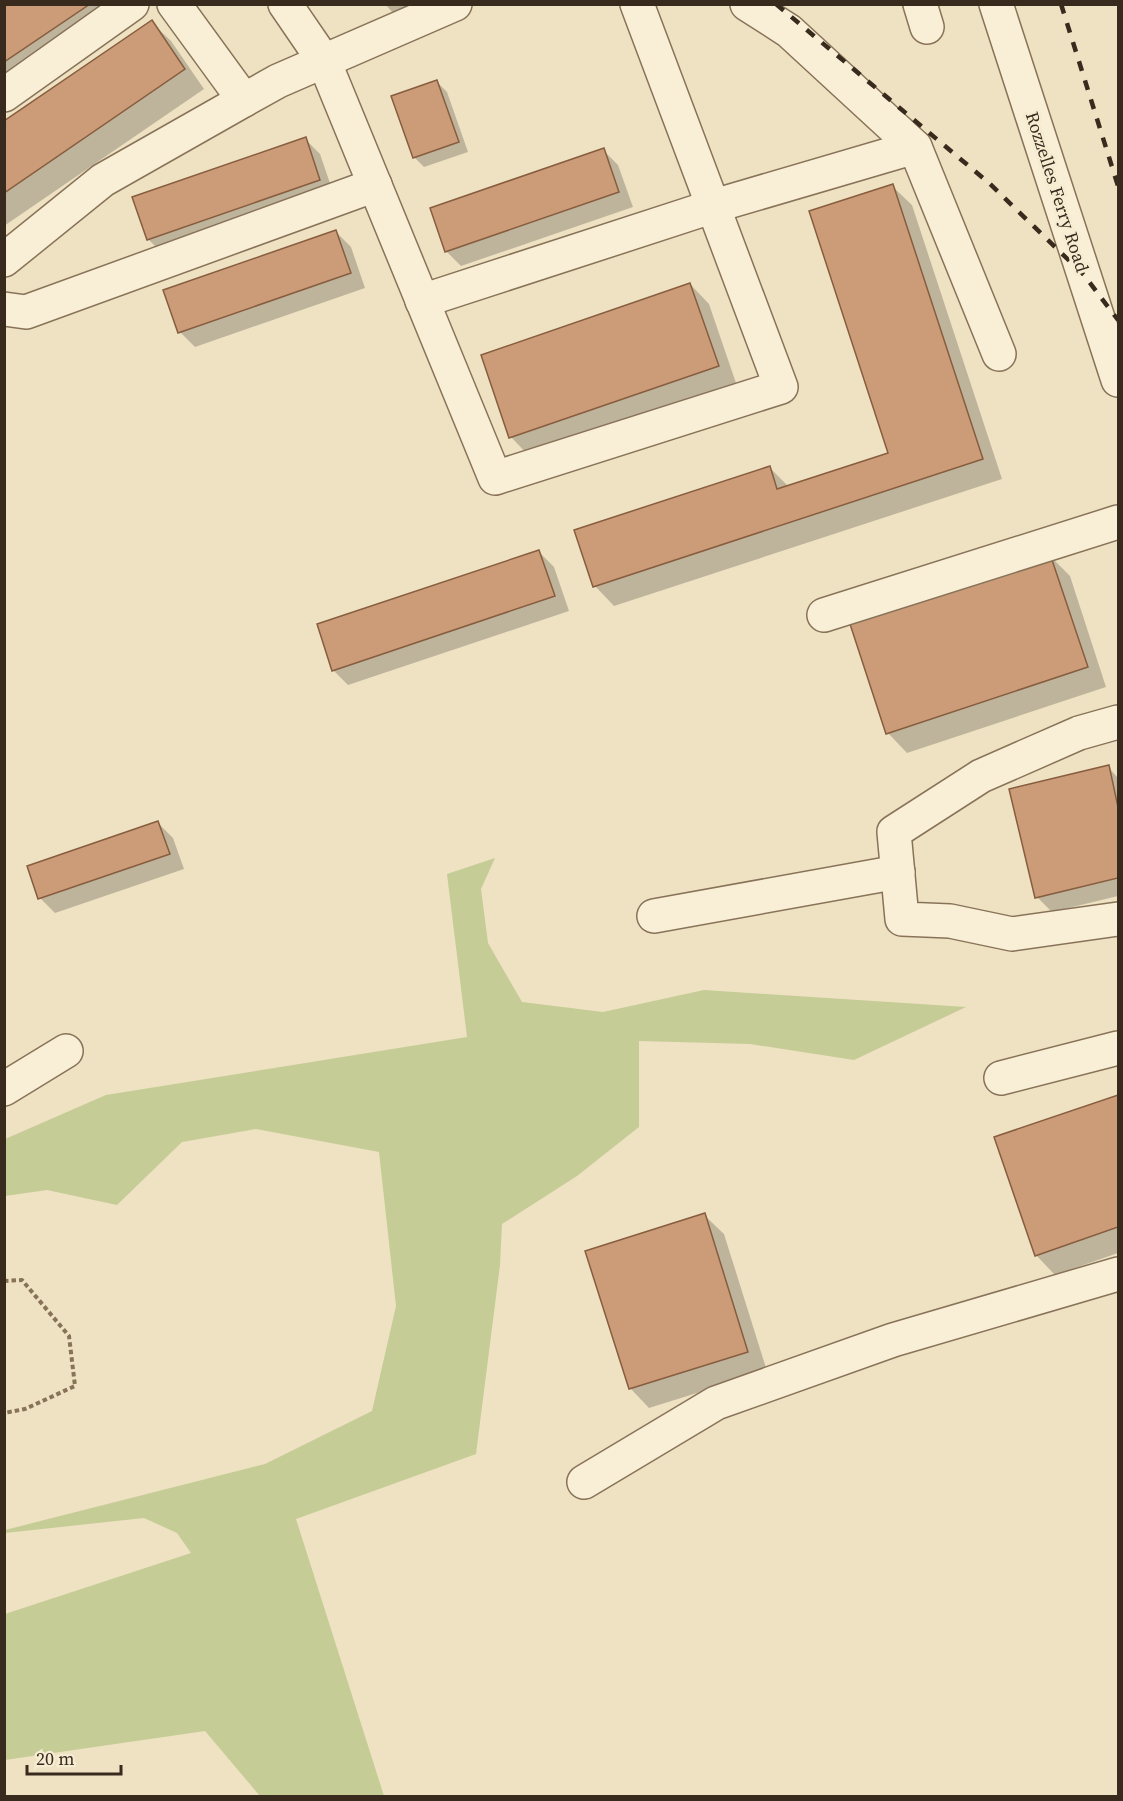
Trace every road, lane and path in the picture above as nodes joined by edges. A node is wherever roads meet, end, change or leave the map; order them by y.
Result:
1 (132, 4) edge
2 (174, 4) edge
3 (285, 4) edge
4 (455, 4) edge
5 (747, 4) edge
6 (996, 4) edge
7 (639, 5) edge
8 (324, 62) junction
9 (4, 95) edge
10 (244, 100) junction
11 (915, 147) junction
12 (375, 185) junction
13 (714, 206) junction
14 (4, 260) edge
15 (422, 301) junction
16 (4, 309) edge
17 (999, 354) dead end
18 (1119, 380) edge
19 (1119, 522) edge
20 (824, 615) dead end
21 (1119, 722) edge
22 (898, 872) junction
23 (654, 916) dead end
24 (1119, 919) edge
25 (1119, 1048) edge
26 (66, 1051) dead end
27 (1001, 1078) dead end
28 (4, 1089) edge
29 (1119, 1274) edge
30 (4, 1281) edge
31 (4, 1413) edge
32 (584, 1482) dead end

1 - 9 street
2 - 10 street
3 - 8 street
4 - 8 street
5 - 11 street
6 - 18 street, Rozzelles Ferry Road
7 - 13 street
8 - 10 street
8 - 12 street
10 - 14 street
11 - 13 street
11 - 17 street
12 - 15 street
12 - 16 street
13 - 15 street
13 - 15 street
19 - 20 street
21 - 22 street
22 - 23 street
22 - 24 street
25 - 27 street
26 - 28 street
29 - 32 street
30 - 31 path

